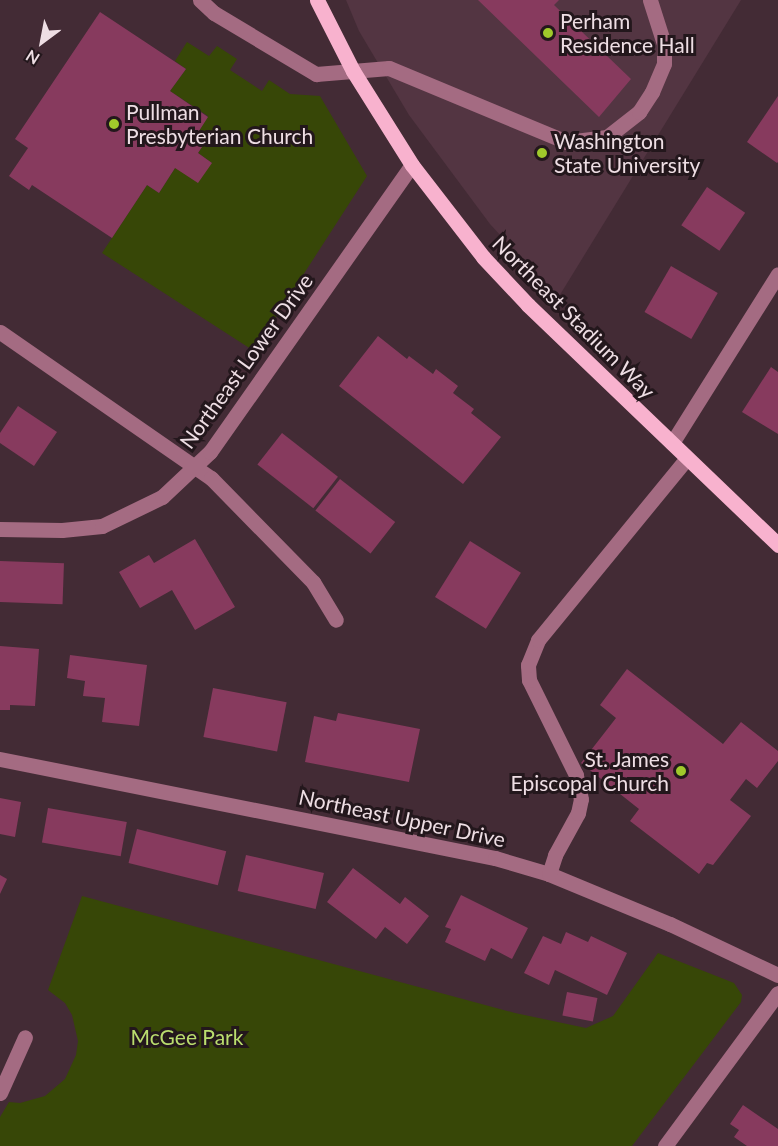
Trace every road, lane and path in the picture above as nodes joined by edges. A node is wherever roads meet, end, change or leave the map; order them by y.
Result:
1 (200, 0) edge
2 (317, 0) edge
3 (650, 0) edge
4 (353, 71) junction
5 (412, 165) junction
6 (778, 274) edge
7 (0, 332) edge
8 (672, 443) junction
9 (687, 458) junction
10 (194, 467) junction
11 (0, 529) edge
12 (778, 544) edge
13 (336, 620) dead end
14 (0, 759) edge
15 (549, 874) junction
16 (778, 975) edge
17 (778, 993) edge
18 (25, 1037) dead end
19 (0, 1093) edge
20 (665, 1146) edge

1 - 4 street
2 - 4 main road, Northeast Stadium Way
3 - 4 street
4 - 5 main road, Northeast Stadium Way
5 - 8 main road, Northeast Stadium Way
5 - 10 street, Northeast Lower Drive
6 - 8 street
7 - 10 street
8 - 9 main road, Northeast Stadium Way
9 - 12 main road, Northeast Stadium Way
9 - 15 street
10 - 11 street, Northeast Lower Drive
10 - 13 street
14 - 15 street, Northeast Upper Drive
15 - 16 street, Northeast Upper Drive
17 - 20 street
18 - 19 street

